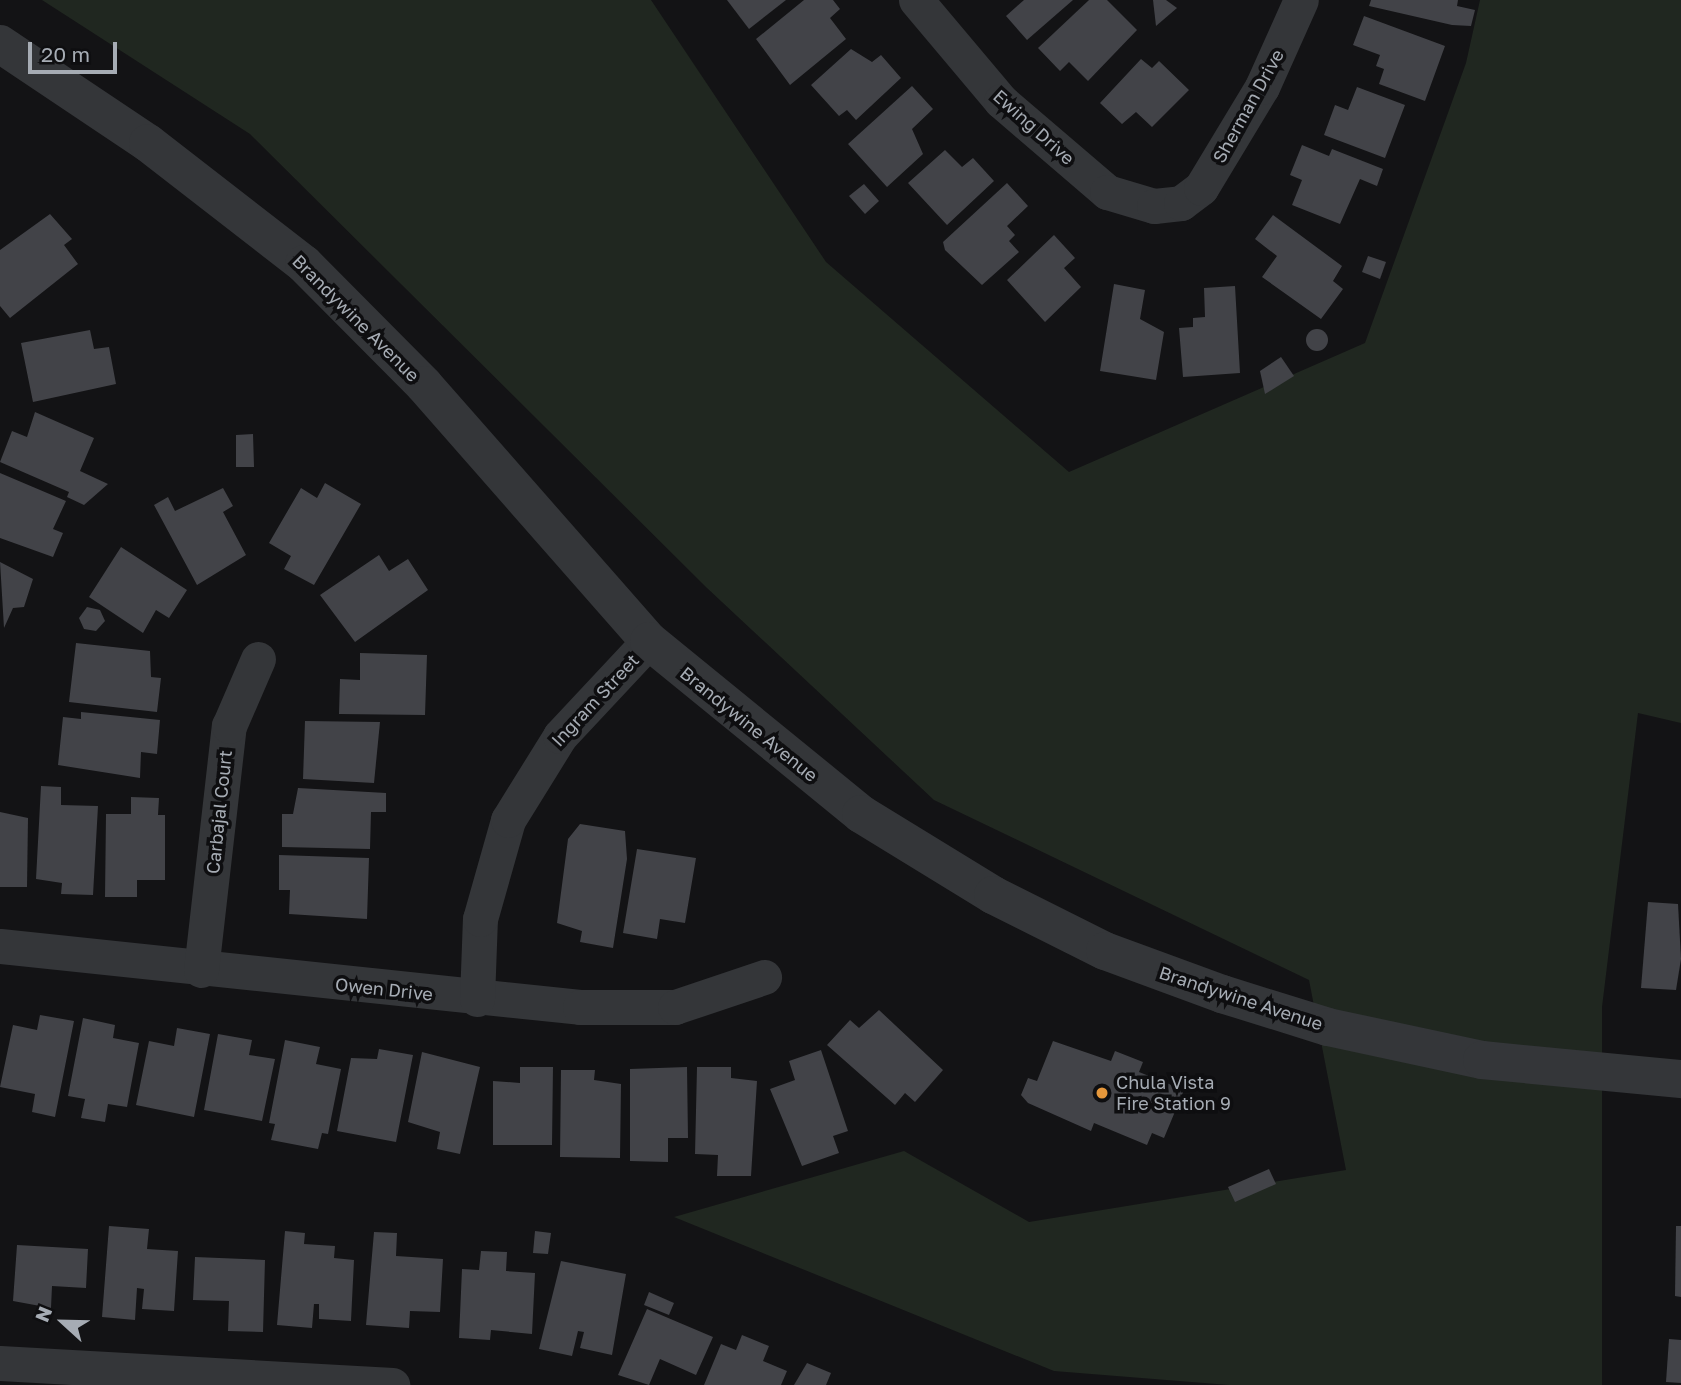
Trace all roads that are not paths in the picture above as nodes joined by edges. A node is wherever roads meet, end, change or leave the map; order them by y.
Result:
1 (916, 0) edge
2 (1301, 0) edge
3 (0, 44) edge
4 (1181, 203) joint
5 (649, 641) junction
6 (258, 659) dead end
7 (0, 946) edge
8 (201, 970) junction
9 (764, 977) dead end
10 (477, 999) junction
11 (1681, 1079) edge
12 (0, 1363) edge
13 (206, 1380) edge
14 (393, 1385) edge

1 - 4 street, Ewing Drive
2 - 4 street, Sherman Drive
3 - 5 street, Brandywine Avenue
5 - 10 street, Ingram Street
5 - 11 street, Brandywine Avenue
6 - 8 street, Carbajal Court
7 - 8 street, Owen Drive
8 - 10 street, Owen Drive
9 - 10 street, Owen Drive
12 - 13 street
13 - 14 street

